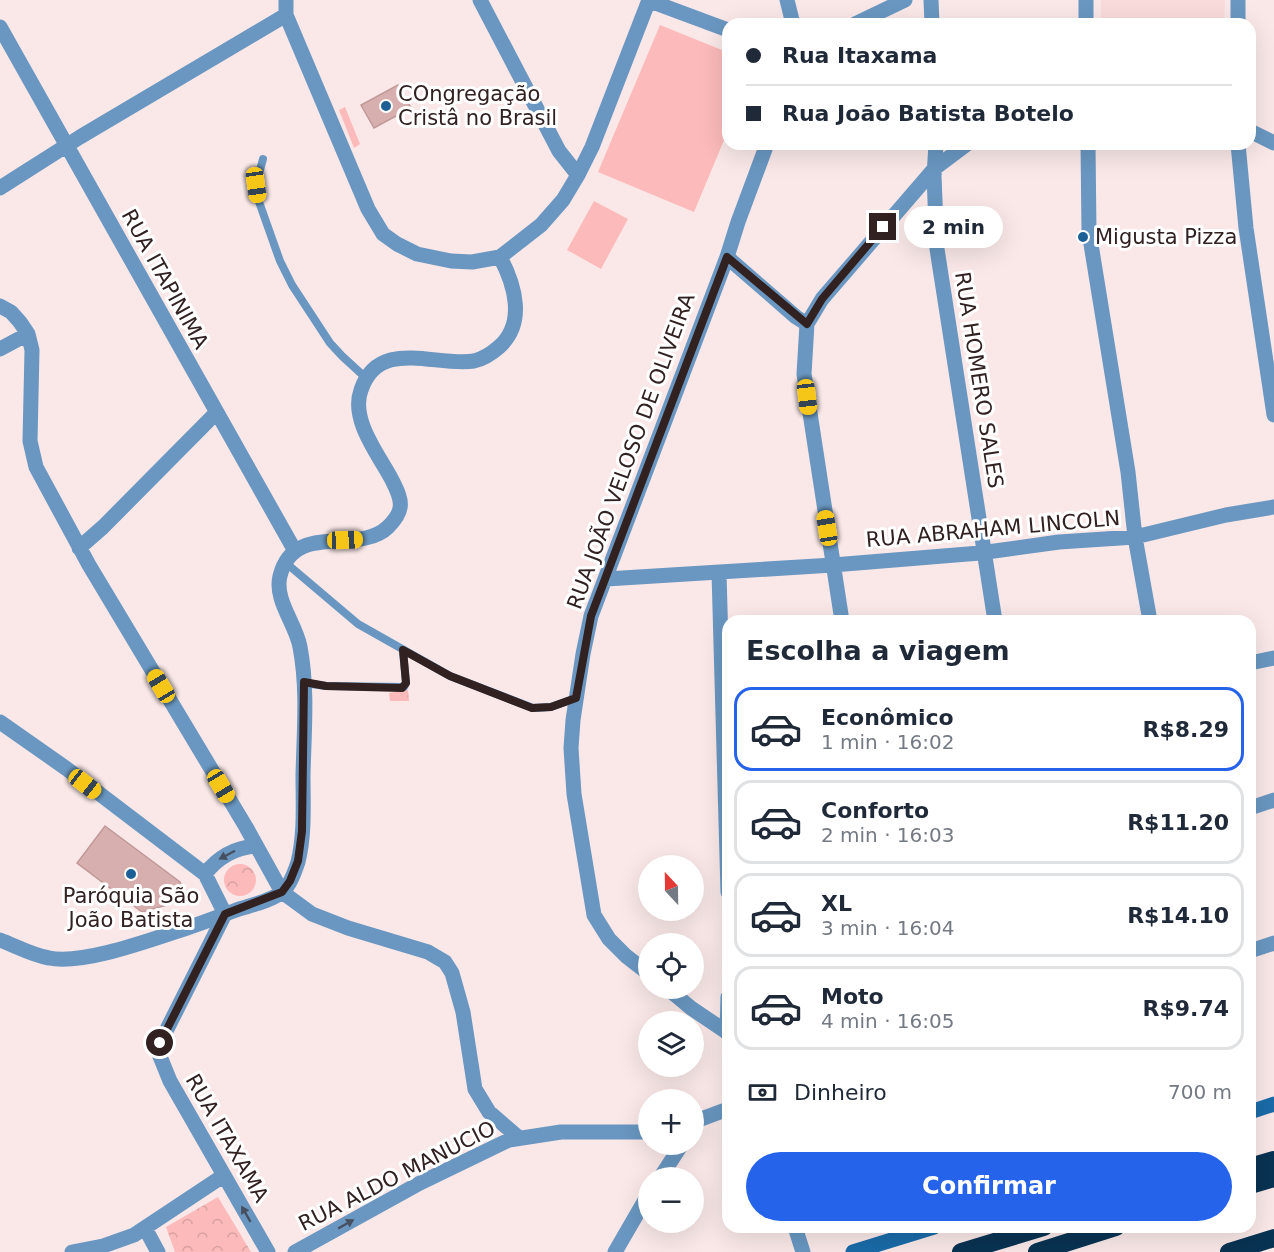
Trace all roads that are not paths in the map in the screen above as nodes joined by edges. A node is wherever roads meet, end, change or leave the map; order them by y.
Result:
1 (480, 0) edge
2 (787, 0) edge
3 (905, 0) edge
4 (931, 0) edge
5 (1086, 0) edge
6 (1238, 0) edge
7 (650, 1) edge
8 (286, 7) edge
9 (792, 18) edge
10 (868, 18) edge
11 (932, 18) edge
12 (1086, 18) edge
13 (1238, 18) edge
14 (0, 27) edge
15 (722, 28) edge
16 (1256, 134) edge
17 (1274, 143) edge
18 (66, 146) junction
19 (765, 150) edge
20 (936, 150) edge
21 (958, 150) edge
22 (1088, 150) edge
23 (1239, 150) edge
24 (263, 159) dead end
25 (935, 168) junction
26 (578, 175) junction
27 (0, 188) edge
28 (500, 257) junction
29 (727, 257) junction
30 (0, 306) edge
31 (807, 324) junction
32 (28, 334) junction
33 (0, 349) edge
34 (366, 378) junction
35 (216, 413) junction
36 (1274, 415) edge
37 (1274, 507) edge
38 (1135, 537) junction
39 (80, 548) junction
40 (985, 552) junction
41 (290, 557) junction
42 (833, 565) junction
43 (719, 573) junction
44 (606, 579) junction
45 (841, 615) edge
46 (994, 615) edge
47 (1149, 615) edge
48 (403, 650) junction
49 (1274, 658) edge
50 (1256, 662) edge
51 (722, 679) edge
52 (304, 682) junction
53 (576, 698) junction
54 (0, 722) edge
55 (1274, 800) edge
56 (1256, 806) edge
57 (255, 846) junction
58 (205, 874) junction
59 (282, 892) junction
60 (225, 914) junction
61 (0, 940) edge
62 (1274, 943) edge
63 (1256, 949) edge
64 (638, 965) edge
65 (680, 999) edge
66 (722, 1030) edge
67 (1274, 1104) edge
68 (1256, 1108) edge
69 (722, 1112) edge
70 (704, 1119) edge
71 (638, 1132) edge
72 (519, 1138) junction
73 (1274, 1160) edge
74 (1256, 1165) edge
75 (223, 1176) junction
76 (1274, 1178) edge
77 (1256, 1183) edge
78 (638, 1212) edge
79 (145, 1228) junction
80 (797, 1233) edge
81 (915, 1233) edge
82 (1024, 1233) edge
83 (1097, 1233) edge
84 (1274, 1238) edge
85 (72, 1252) edge
86 (158, 1252) edge
87 (268, 1252) edge
88 (295, 1252) edge
89 (615, 1252) edge
90 (804, 1252) edge
91 (853, 1252) edge
92 (961, 1252) edge
93 (1037, 1252) edge
94 (1229, 1252) edge

1 - 26 street
2 - 9 street
3 - 10 street
4 - 11 street
5 - 12 street
6 - 13 street
7 - 15 street
7 - 26 street
8 - 18 street
8 - 28 street
14 - 18 street, RUA ITAPINIMA
16 - 17 street
18 - 27 street
18 - 35 street, RUA ITAPINIMA
19 - 29 street, RUA JOÃO VELOSO DE OLIVEIRA
20 - 25 street, RUA HOMERO SALES
21 - 25 street
22 - 38 street
23 - 36 street
24 - 34 lane
25 - 31 street
25 - 40 street, RUA HOMERO SALES
26 - 28 street
28 - 34 street
29 - 31 street
29 - 44 street, RUA JOÃO VELOSO DE OLIVEIRA
30 - 32 street
31 - 42 street
32 - 33 street
32 - 39 street
34 - 41 street
35 - 39 street
35 - 41 street, RUA ITAPINIMA
37 - 38 street, RUA ABRAHAM LINCOLN
38 - 40 street, RUA ABRAHAM LINCOLN
38 - 47 street
39 - 57 street
40 - 42 street, RUA ABRAHAM LINCOLN
40 - 46 street, RUA HOMERO SALES
41 - 48 lane
41 - 52 street
42 - 43 street, RUA ABRAHAM LINCOLN
42 - 45 street
43 - 44 street, RUA ABRAHAM LINCOLN
43 - 51 street
44 - 53 street, RUA JOÃO VELOSO DE OLIVEIRA
48 - 52 lane
48 - 53 lane
49 - 50 street
52 - 59 street
53 - 64 street, RUA JOÃO VELOSO DE OLIVEIRA
54 - 58 street
55 - 56 street
57 -> 58 street
57 - 59 street
58 - 60 street
59 - 60 street
59 - 72 street
60 - 61 street
60 - 75 street, RUA ITAXAMA
62 - 63 street
65 - 66 street
67 - 68 main road
69 - 70 street
71 - 72 street, RUA ALDO MANUCIO
88 -> 72 street, RUA ALDO MANUCIO
73 - 74 highway
75 - 79 street
87 -> 75 street, RUA ITAXAMA
76 - 77 highway
78 - 89 street
79 - 85 street
79 - 86 street
80 - 90 street
81 - 91 main road
82 - 92 highway
83 - 93 highway
84 - 94 highway

